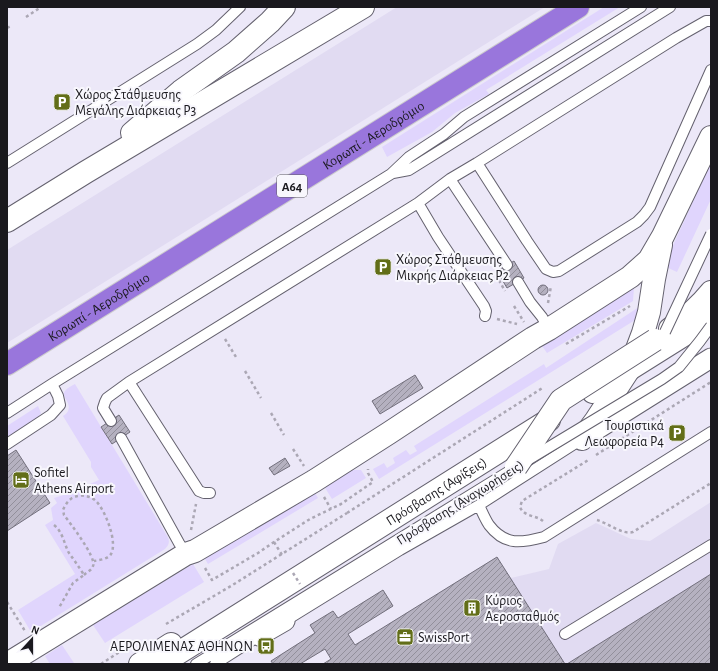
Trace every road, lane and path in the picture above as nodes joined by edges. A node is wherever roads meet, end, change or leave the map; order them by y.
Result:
1 (41, 7) edge
2 (240, 7) edge
3 (284, 7) edge
4 (363, 7) edge
5 (578, 7) edge
6 (641, 7) edge
7 (670, 7) edge
8 (26, 17) dead end
9 (711, 21) edge
10 (11, 26) dead end
11 (7, 28) edge
12 (711, 70) edge
13 (711, 137) edge
14 (7, 163) edge
15 (477, 163) junction
16 (86, 172) junction
17 (391, 174) junction
18 (450, 179) junction
19 (418, 202) junction
20 (7, 222) edge
21 (711, 234) edge
22 (663, 236) junction
23 (507, 265) dead end
24 (518, 282) dead end
25 (711, 292) edge
26 (630, 306) dead end
27 (485, 316) joint
28 (711, 318) edge
29 (526, 326) dead end
30 (711, 326) edge
31 (549, 329) junction
32 (222, 335) dead end
33 (660, 336) junction
34 (564, 345) dead end
35 (236, 357) dead end
36 (711, 358) edge
37 (7, 364) edge
38 (628, 370) junction
39 (245, 371) dead end
40 (130, 382) junction
41 (711, 382) edge
42 (52, 384) junction
43 (555, 392) junction
44 (261, 398) dead end
45 (7, 413) edge
46 (271, 413) dead end
47 (111, 421) dead end
48 (711, 432) edge
49 (284, 434) dead end
50 (121, 438) dead end
51 (582, 439) junction
52 (7, 444) edge
53 (293, 449) dead end
54 (516, 467) junction
55 (306, 469) dead end
56 (711, 483) edge
57 (204, 492) joint
58 (479, 505) junction
59 (332, 509) dead end
60 (591, 522) dead end
61 (54, 525) dead end
62 (190, 532) dead end
63 (550, 533) junction
64 (274, 542) junction
65 (711, 545) edge
66 (186, 554) junction
67 (281, 555) junction
68 (94, 561) junction
69 (293, 573) dead end
70 (84, 575) junction
71 (212, 580) dead end
72 (300, 584) dead end
73 (231, 586) dead end
74 (7, 602) edge
75 (59, 612) dead end
76 (285, 621) joint
77 (565, 634) dead end
78 (28, 636) dead end
79 (259, 636) joint
80 (7, 664) edge
81 (140, 664) edge
82 (161, 664) edge
83 (196, 664) edge
84 (215, 664) edge

1 - 8 path
2 - 14 lane
3 - 16 street
4 - 16 street
5 - 37 highway, Κορωπί - Αεροδρόμιο / Α64
6 - 17 lane
7 - 17 lane
9 - 15 lane
10 - 11 path
12 - 15 lane
13 - 22 street
15 - 18 lane
16 - 20 street
17 - 42 lane
18 - 19 lane
18 - 23 lane
19 - 27 lane
19 - 40 lane
21 - 33 lane, bridge
22 - 31 street
22 - 38 street
24 - 31 lane
25 - 33 street
26 - 34 path
27 - 29 path
28 - 38 street, Πρόσβασης (Αφίξεις)
30 - 54 lane, Πρόσβασης (Αναχωρήσεις), bridge
31 - 66 street
32 - 35 path
33 - 43 street, bridge
36 - 51 street
38 - 51 street
38 - 82 street, Πρόσβασης (Αφίξεις)
39 - 44 path
40 - 47 lane
40 - 57 lane
41 - 63 path
42 - 45 lane
42 - 52 lane
43 - 54 street, bridge
43 - 67 path, bridge
43 - 81 street
46 - 49 path
48 - 63 lane
50 - 66 lane
51 - 58 lane
53 - 55 path
54 - 83 lane, Πρόσβασης (Αναχωρήσεις)
56 - 60 path
57 - 62 path
58 - 63 lane
58 - 76 lane
59 - 64 path
61 - 70 path
64 - 67 path
64 - 71 path
65 - 77 lane
66 - 80 street
67 - 73 path
68 - 68 path
68 - 70 path
69 - 72 path, bridge
70 - 75 path
74 - 78 path
76 - 79 street
79 - 84 lane

